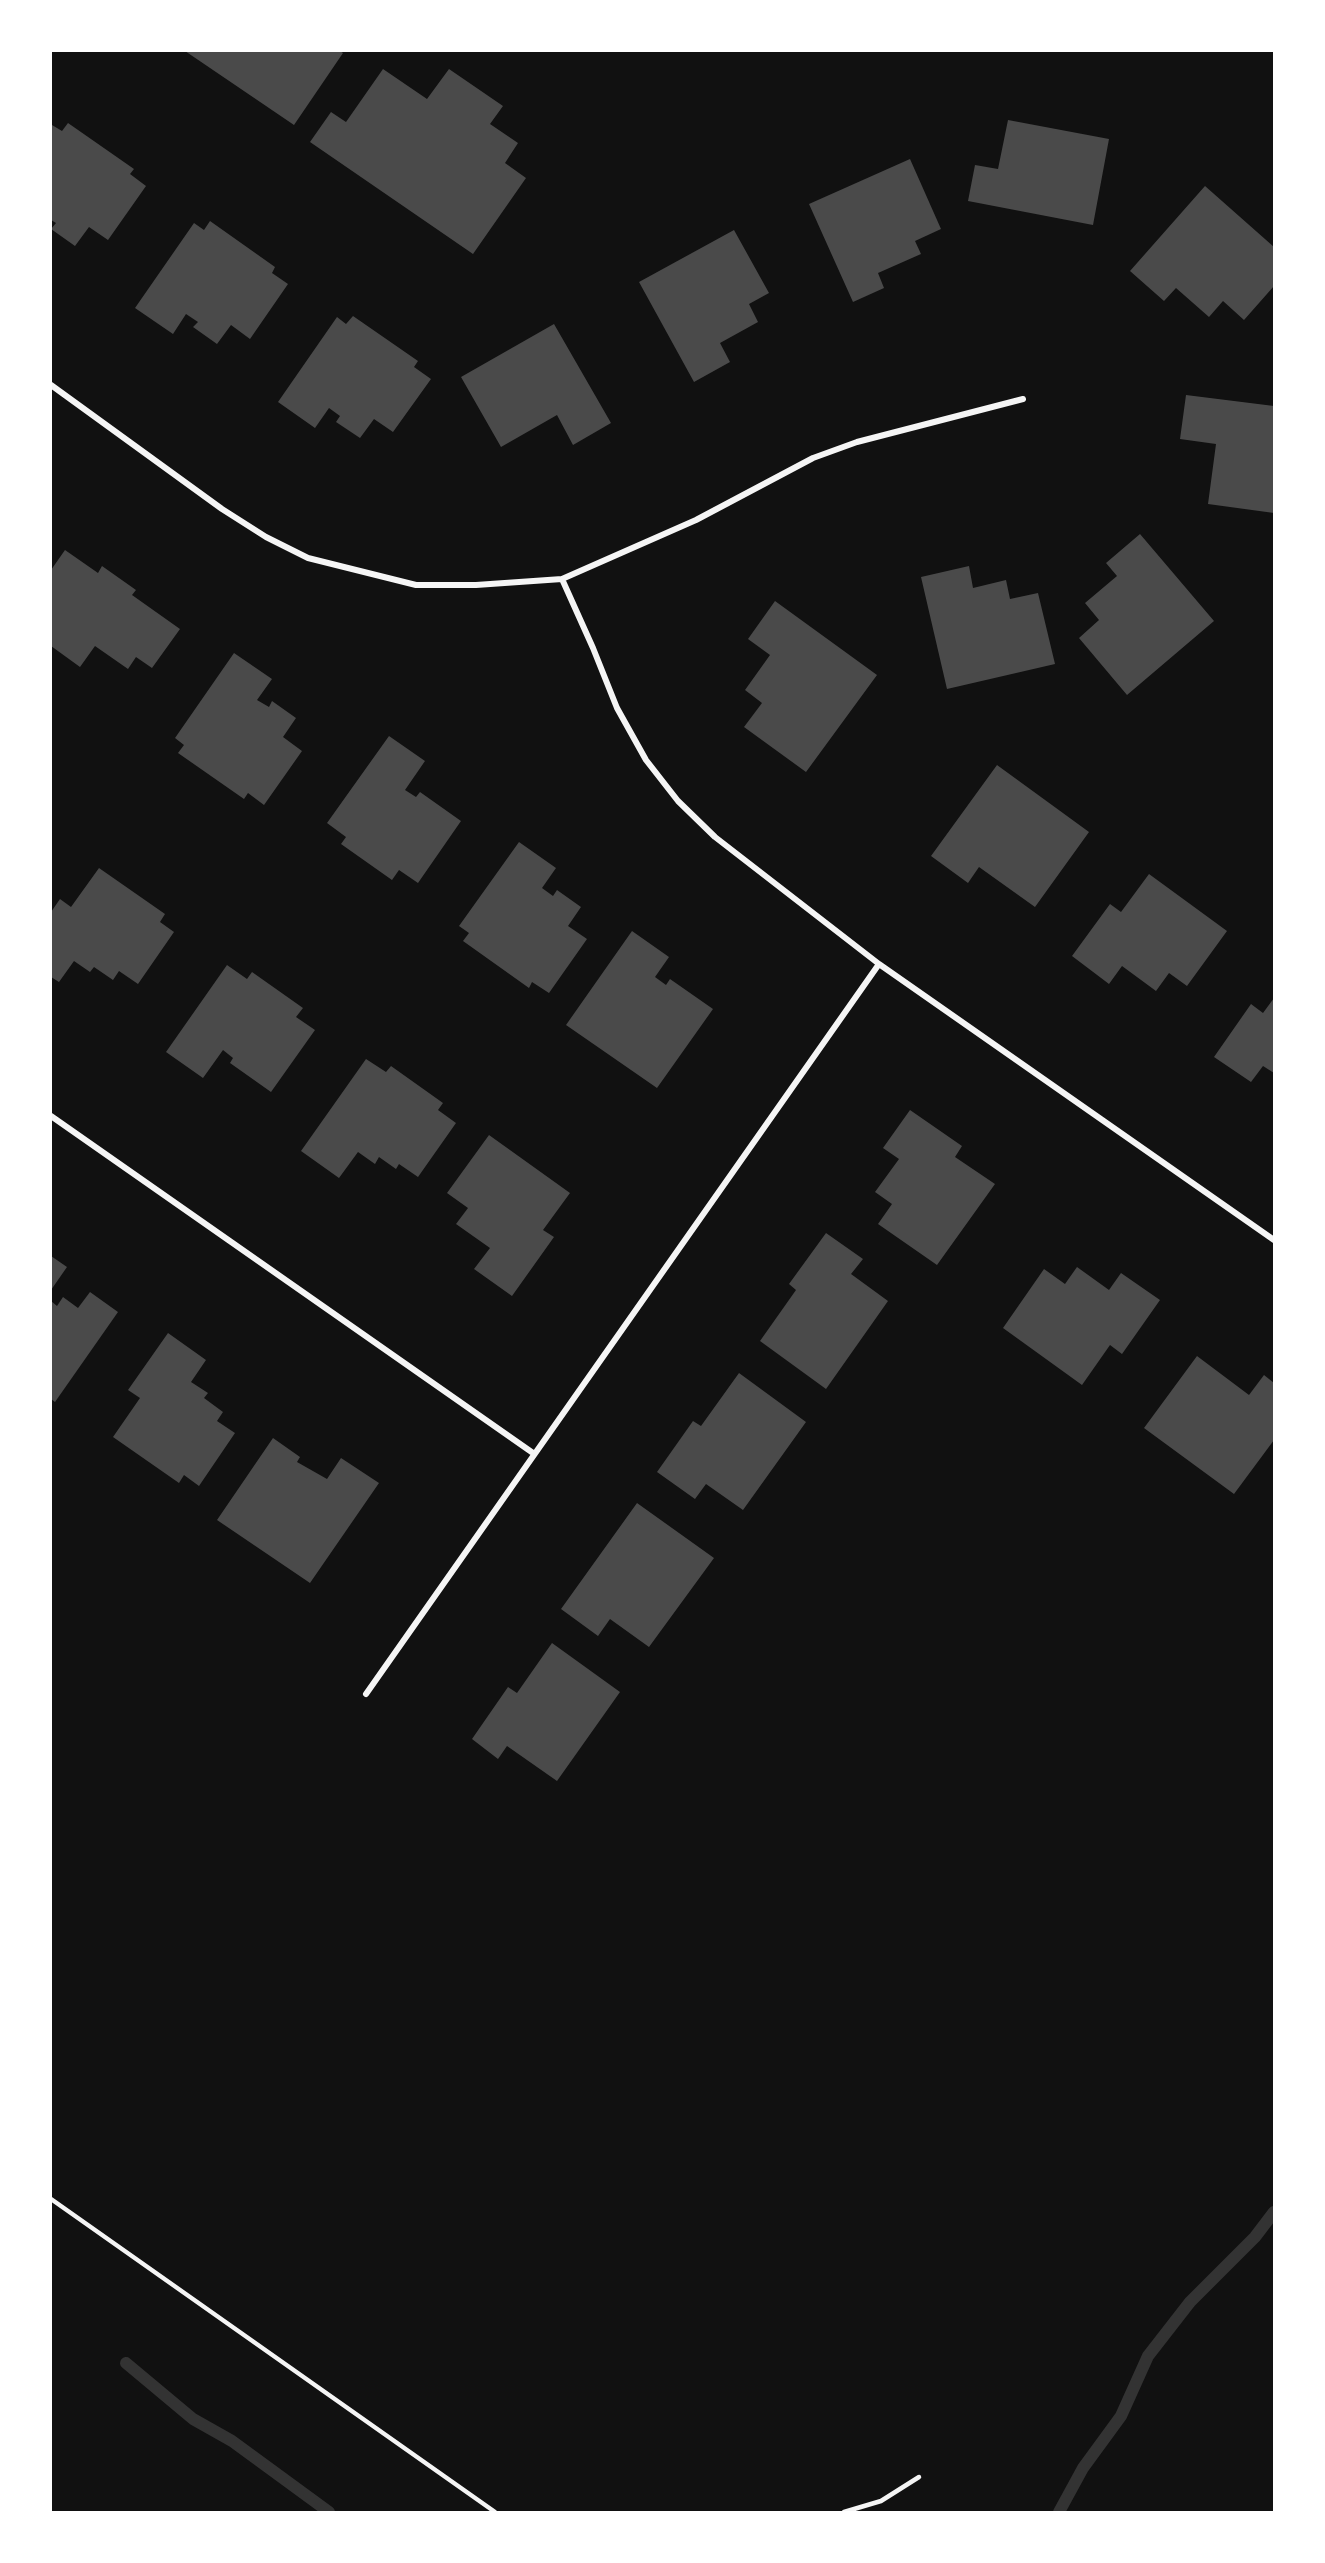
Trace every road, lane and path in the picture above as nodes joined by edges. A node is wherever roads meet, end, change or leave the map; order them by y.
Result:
1 (51, 385) edge
2 (1023, 399) dead end
3 (562, 579) junction
4 (879, 964) junction
5 (51, 1116) edge
6 (1274, 1240) edge
7 (534, 1453) junction
8 (366, 1694) dead end
9 (51, 2199) edge
10 (920, 2477) dead end
11 (495, 2512) edge
12 (844, 2512) edge

1 - 3 street
2 - 3 street
3 - 4 street
4 - 6 street
4 - 7 street
5 - 7 street
7 - 8 street
9 - 11 lane
10 - 12 lane

